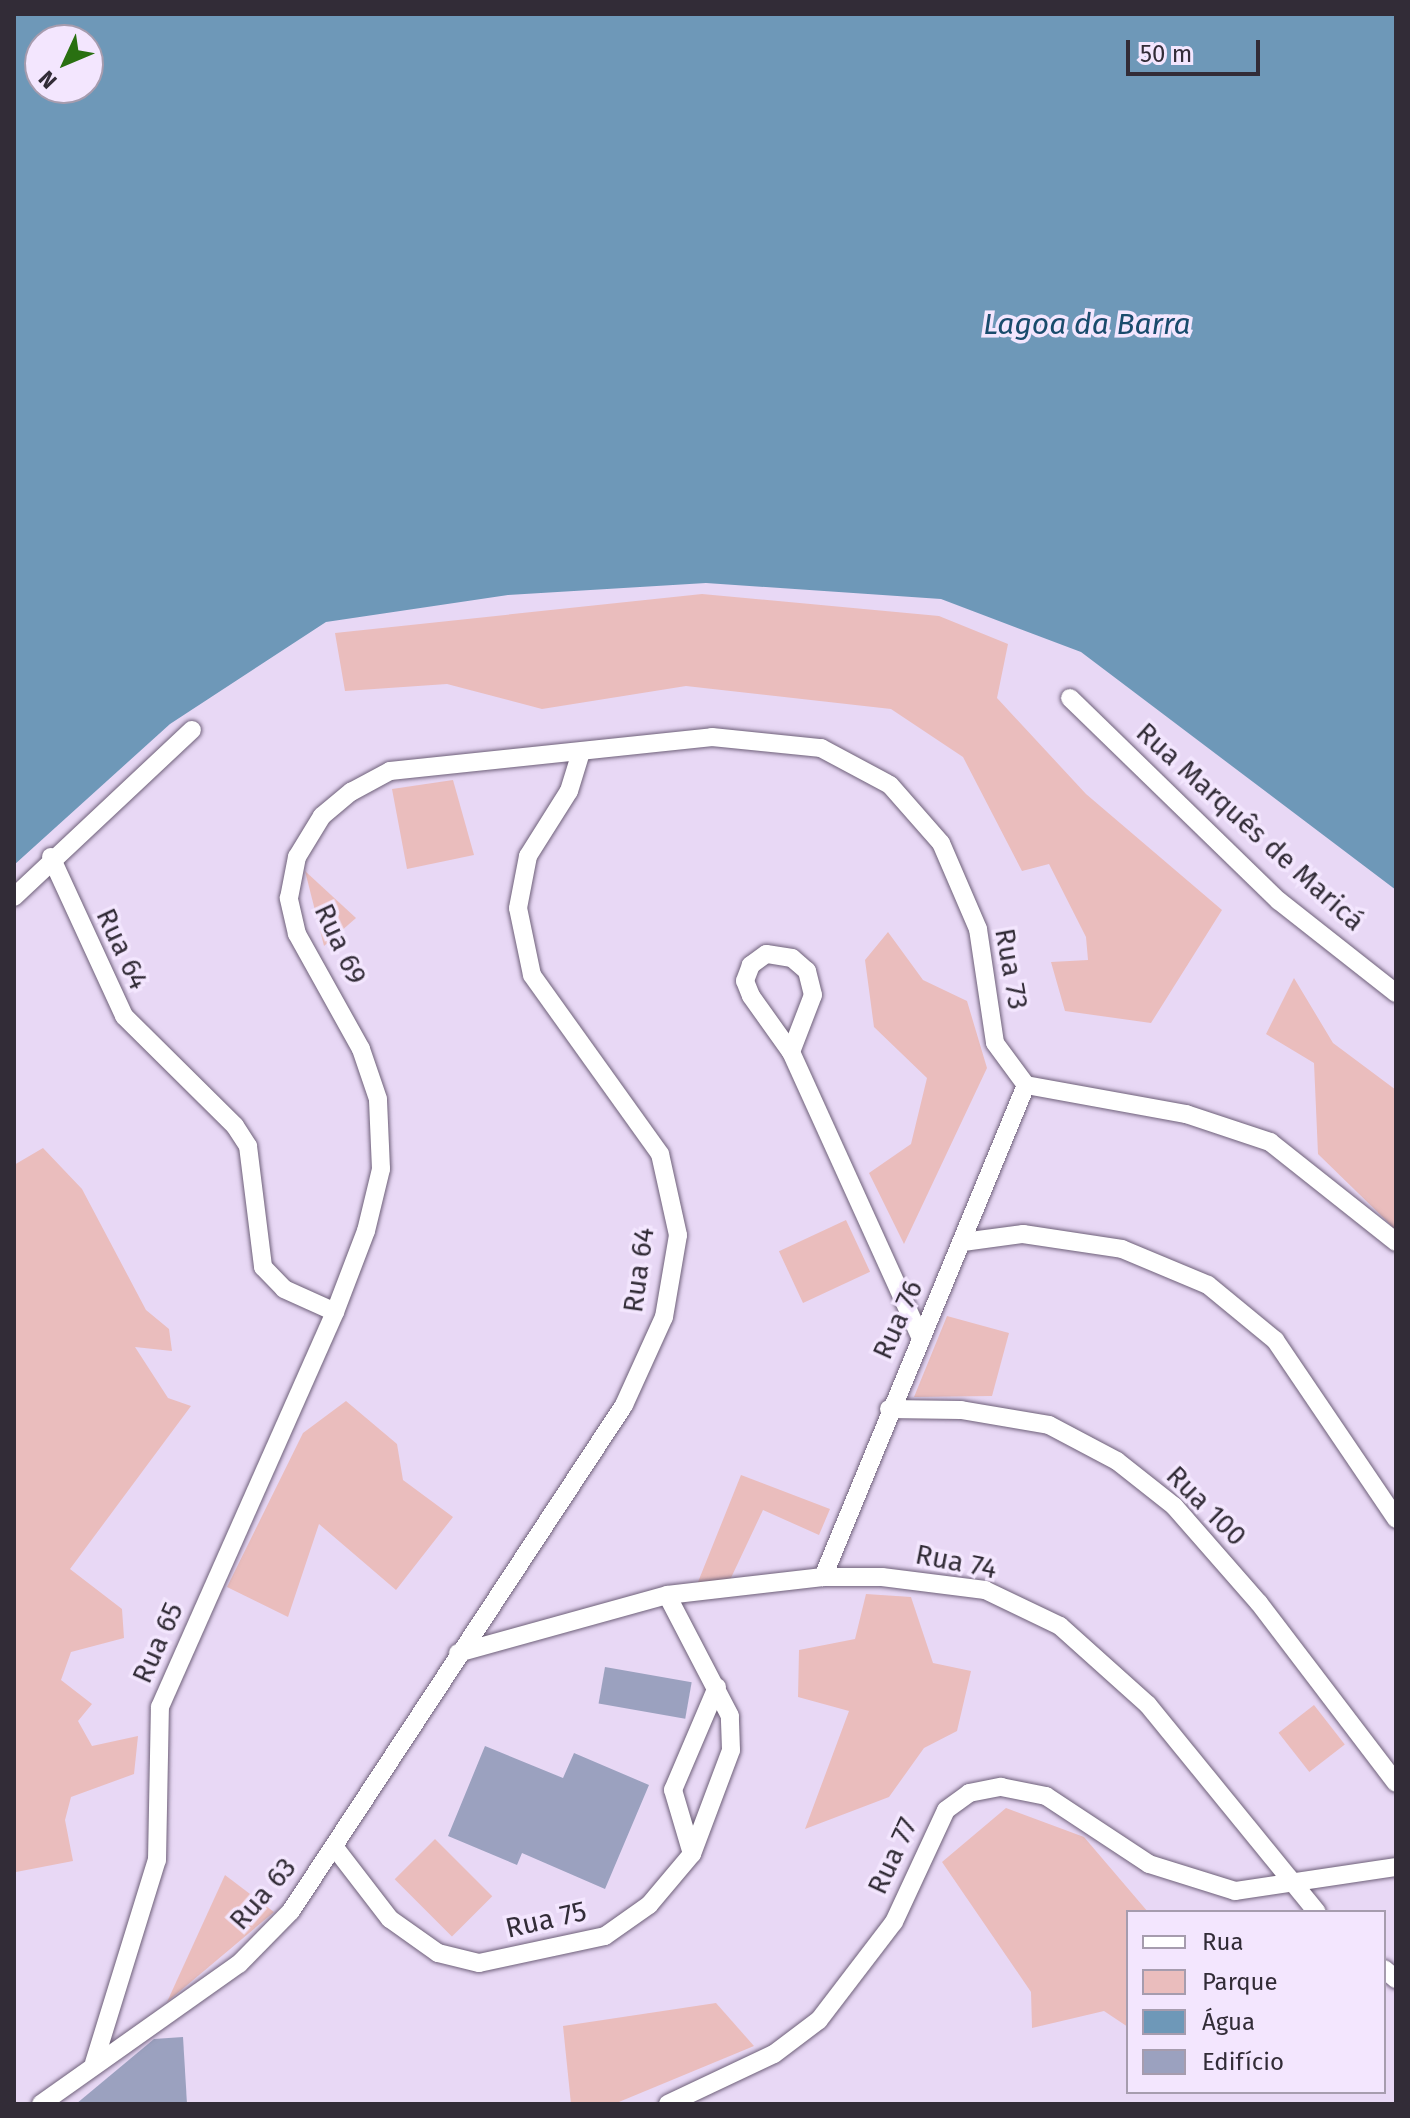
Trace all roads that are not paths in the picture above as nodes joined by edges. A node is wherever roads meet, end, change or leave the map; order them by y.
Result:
1 (1070, 698) dead end
2 (192, 730) dead end
3 (581, 752) junction
4 (51, 857) junction
5 (14, 897) edge
6 (1396, 993) edge
7 (791, 1052) junction
8 (1026, 1085) junction
9 (963, 1242) junction
10 (1396, 1242) edge
11 (335, 1312) junction
12 (921, 1339) junction
13 (889, 1409) junction
14 (1396, 1519) edge
15 (823, 1577) junction
16 (667, 1595) junction
17 (458, 1653) junction
18 (717, 1687) junction
19 (1396, 1783) edge
20 (336, 1849) junction
21 (692, 1854) junction
22 (1396, 1867) edge
23 (1289, 1880) junction
24 (1315, 1910) edge
25 (94, 2063) junction
26 (63, 2088) junction
27 (41, 2104) edge
28 (53, 2104) edge
29 (668, 2104) edge

1 - 6 street, Rua Marquês de Maricá
2 - 4 street
3 - 8 street, Rua 73
3 - 11 street, Rua 69
3 - 17 street, Rua 64
4 - 5 street
4 - 11 street, Rua 64
7 - 7 street
7 - 12 street
8 - 9 street, Rua 76
8 - 10 street
9 - 12 street, Rua 76
9 - 14 street
11 - 25 street, Rua 65
12 - 13 street, Rua 76
13 - 15 street, Rua 76
13 - 19 street, Rua 100
15 - 16 street, Rua 74
15 - 23 street, Rua 74
16 - 17 street, Rua 74
16 - 18 street, Rua 75
17 - 20 street, Rua 63
18 - 21 street, Rua 75
18 - 21 street
20 - 21 street, Rua 75
20 - 25 street, Rua 63
22 - 23 street, Rua 77
23 - 24 street, Rua 74
23 - 29 street, Rua 77
25 - 26 street, Rua 63
26 - 27 street, Rua 63
26 - 28 street

